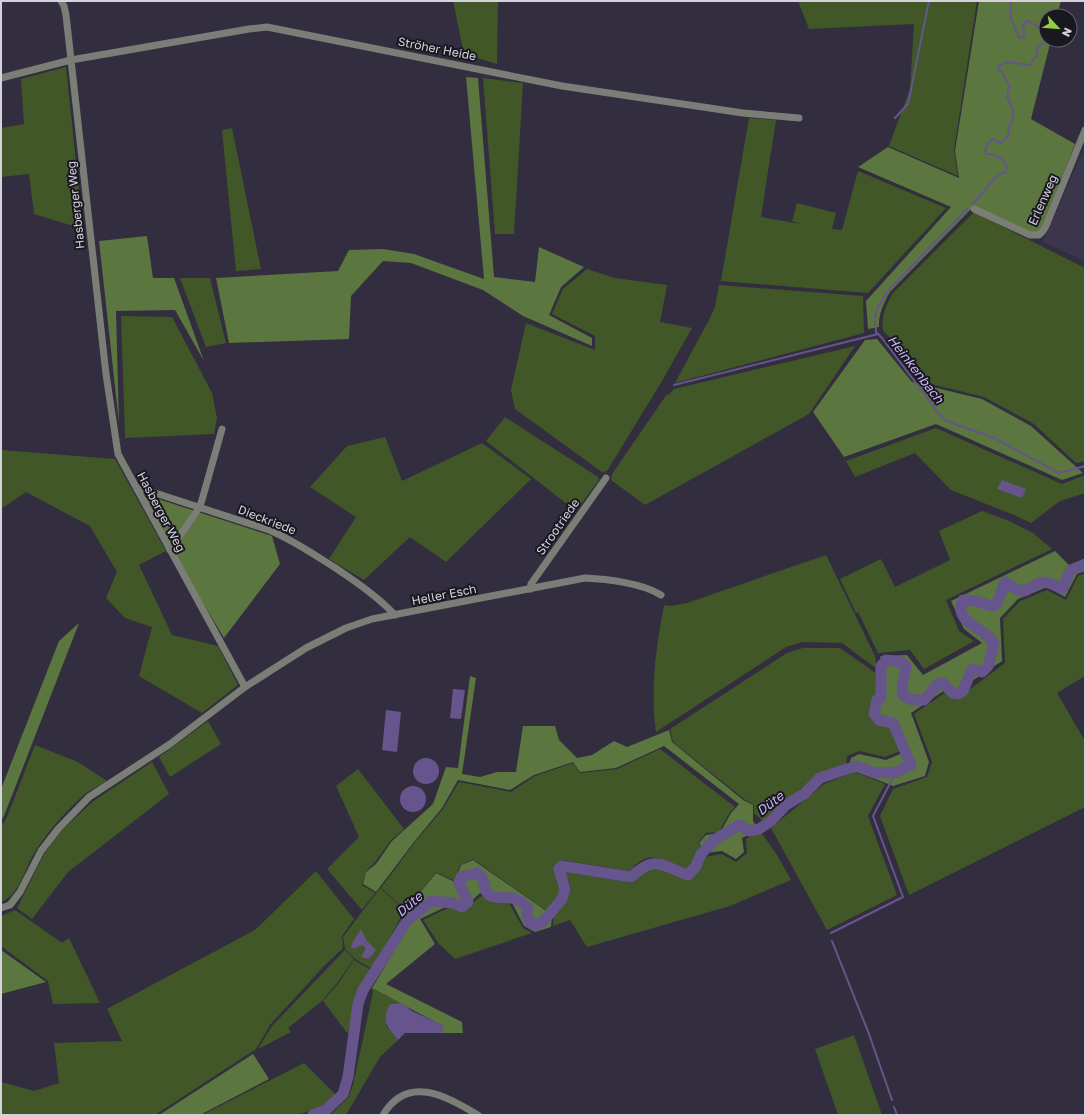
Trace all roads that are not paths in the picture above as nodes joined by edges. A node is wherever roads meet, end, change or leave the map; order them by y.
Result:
1 (60, 1) edge
2 (71, 60) junction
3 (1, 78) edge
4 (800, 118) dead end
5 (1085, 130) edge
6 (974, 209) dead end
7 (222, 429) dead end
8 (606, 478) dead end
9 (137, 489) junction
10 (199, 508) junction
11 (170, 550) junction
12 (530, 589) junction
13 (661, 595) dead end
14 (395, 615) junction
15 (245, 686) junction
16 (1, 908) edge
17 (383, 1115) edge
18 (478, 1115) edge

1 - 2 street, Hasberger Weg
2 - 3 street, Ströher Heide
2 - 4 street, Ströher Heide
2 - 9 street, Hasberger Weg
5 - 6 street, Erlenweg
7 - 10 street
8 - 12 street, Strootriede
9 - 10 street, Dieckriede
9 - 11 street, Hasberger Weg
10 - 11 street
10 - 14 street, Dieckriede
11 - 15 street, Hasberger Weg
12 - 13 street, Heller Esch
12 - 14 street, Heller Esch
14 - 15 street, Heller Esch
15 - 16 street
17 - 18 street

